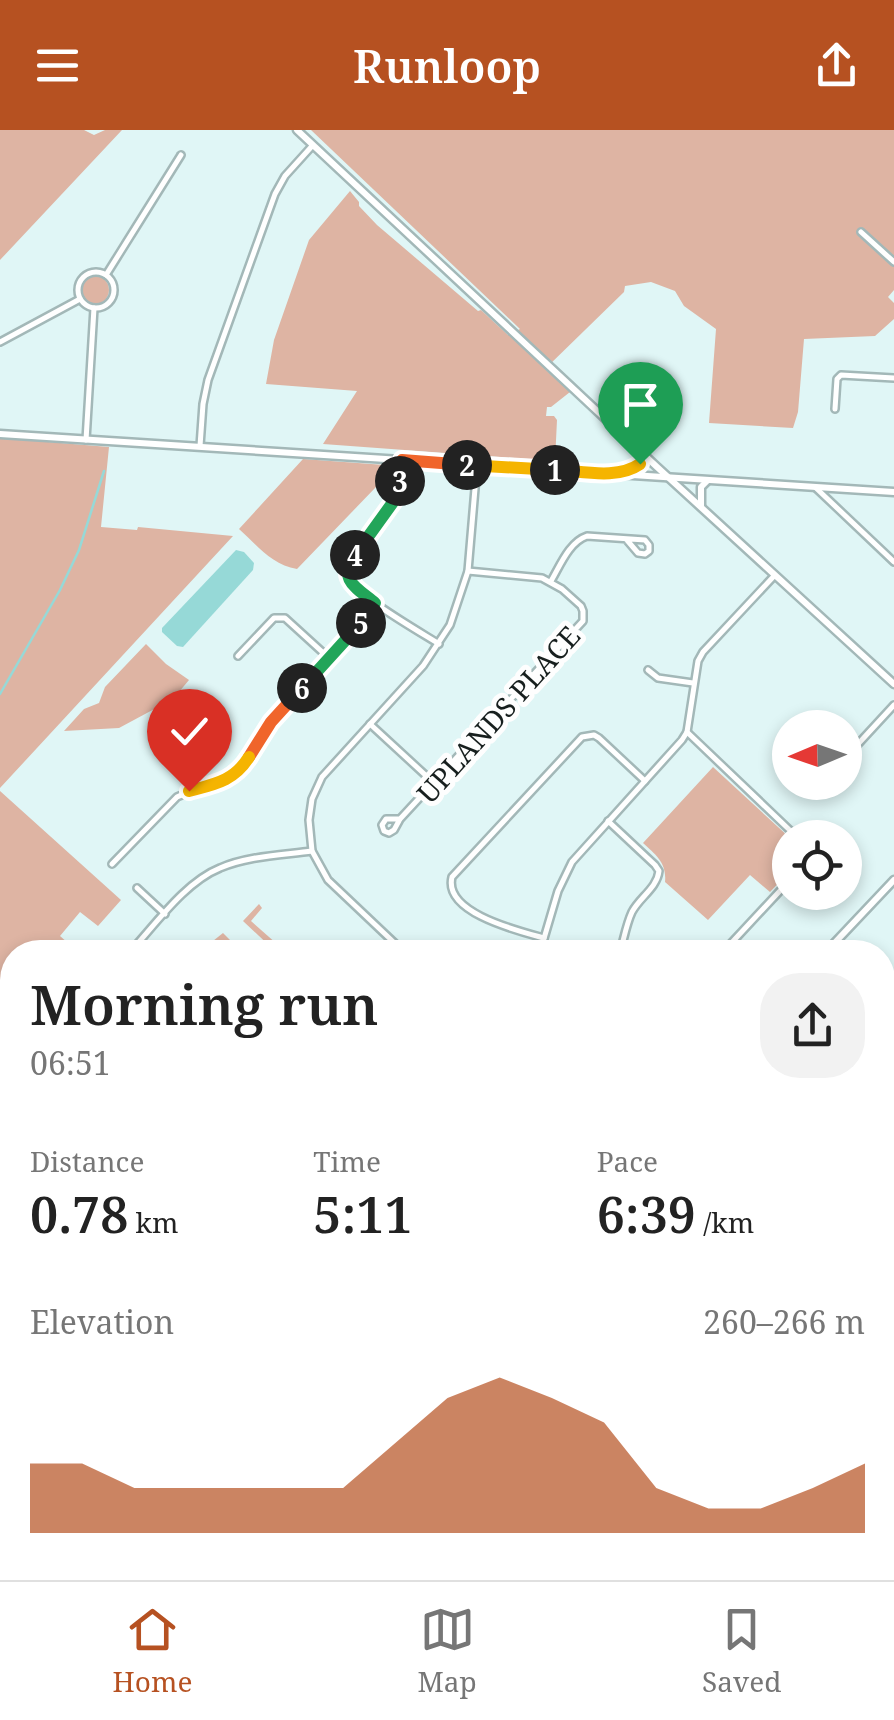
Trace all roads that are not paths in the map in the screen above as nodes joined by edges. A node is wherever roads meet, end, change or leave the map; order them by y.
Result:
1 (297, 130) edge
2 (313, 144) junction
3 (181, 154) dead end
4 (861, 232) dead end
5 (894, 262) edge
6 (106, 275) junction
7 (80, 298) junction
8 (94, 308) junction
9 (0, 342) edge
10 (894, 378) edge
11 (835, 408) dead end
12 (0, 434) edge
13 (86, 440) junction
14 (200, 447) junction
15 (640, 451) junction
16 (402, 460) junction
17 (477, 466) junction
18 (617, 473) junction
19 (668, 477) junction
20 (708, 480) junction
21 (814, 486) junction
22 (894, 492) edge
23 (701, 507) junction
24 (626, 539) junction
25 (894, 562) edge
26 (468, 570) junction
27 (775, 575) junction
28 (551, 581) junction
29 (375, 603) junction
30 (439, 644) junction
31 (238, 656) dead end
32 (330, 659) junction
33 (648, 670) dead end
34 (693, 683) junction
35 (894, 683) edge
36 (894, 705) edge
37 (370, 724) junction
38 (687, 732) junction
39 (862, 740) edge
40 (645, 781) junction
41 (434, 783) junction
42 (400, 819) dead end
43 (779, 820) edge
44 (608, 821) junction
45 (312, 850) junction
46 (112, 864) dead end
47 (894, 880) edge
48 (137, 888) dead end
49 (772, 899) edge
50 (165, 914) junction
51 (544, 938) joint
52 (141, 940) edge
53 (391, 940) edge
54 (623, 940) edge
55 (734, 940) edge
56 (837, 940) edge
57 (0, 1471) edge
58 (0, 1483) edge

1 - 2 main road
2 - 14 street
2 - 15 main road
3 - 6 street
4 - 5 street
6 - 7 street
6 - 8 street
7 - 8 street
7 - 9 street
8 - 13 street
10 - 11 street
12 - 13 main road
13 - 14 main road
14 - 16 main road
15 - 18 main road
15 - 19 main road
16 - 17 main road
16 - 29 street
17 - 18 main road
17 - 26 street
18 - 19 main road
19 - 20 main road
19 - 23 main road
20 - 21 main road
20 - 23 main road
21 - 22 main road
21 - 25 street
23 - 27 main road
24 - 24 street
24 - 28 street
26 - 28 street, UPLANDS PLACE
26 - 30 street
27 - 34 street
27 - 35 main road
28 - 41 street, UPLANDS PLACE
29 - 30 street
29 - 32 street
30 - 37 street
31 - 32 street
32 - 46 street
33 - 34 street
34 - 38 street
36 - 39 street
37 - 41 street
37 - 45 street
38 - 40 street
38 - 43 street
40 - 44 street
40 - 51 street
41 - 42 street, UPLANDS PLACE
44 - 51 street
44 - 54 street
45 - 50 street
45 - 53 street
47 - 56 main road
48 - 50 street
49 - 55 street
50 - 52 street
57 - 58 street

